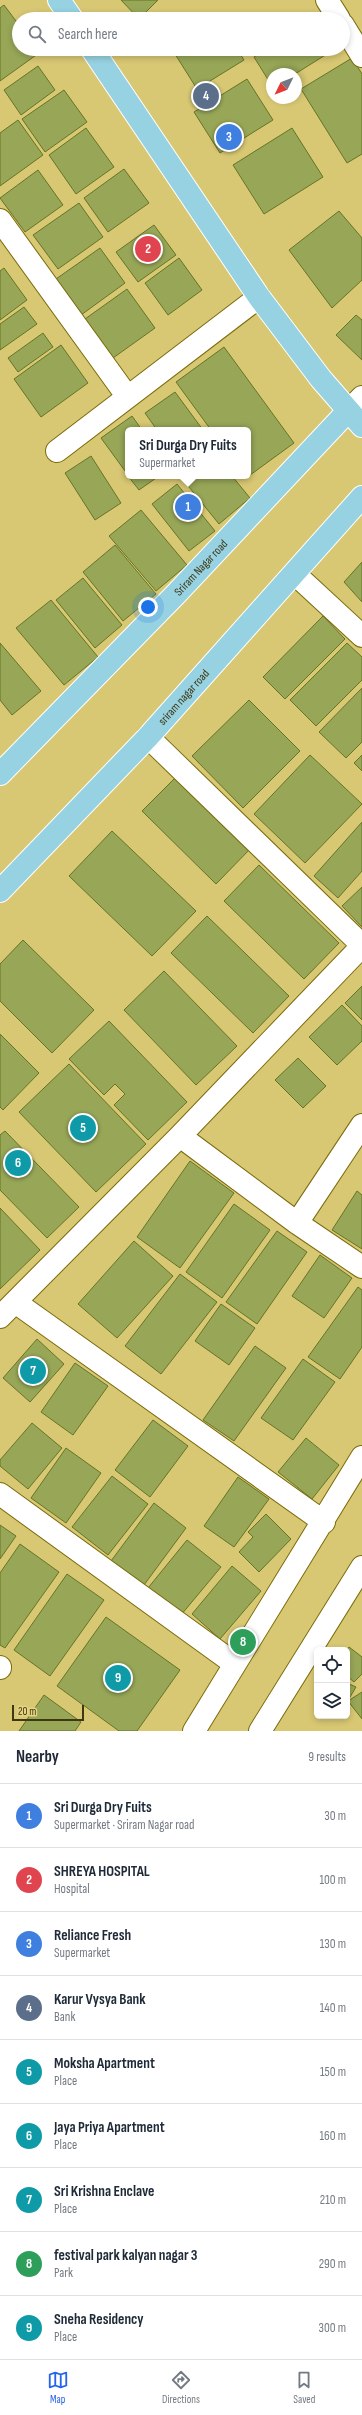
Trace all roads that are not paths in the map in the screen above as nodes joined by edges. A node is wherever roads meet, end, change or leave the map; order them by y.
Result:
1 (327, 0) edge
2 (335, 12) edge
3 (350, 36) edge
4 (362, 55) edge
5 (97, 56) edge
6 (0, 220) edge
7 (259, 297) junction
8 (127, 396) junction
9 (357, 411) edge
10 (57, 451) dead end
11 (362, 497) edge
12 (295, 574) junction
13 (362, 636) edge
14 (148, 737) junction
15 (2, 769) edge
16 (0, 891) edge
17 (362, 945) edge
18 (362, 1125) edge
19 (180, 1136) junction
20 (297, 1223) junction
21 (362, 1267) edge
22 (15, 1302) junction
23 (0, 1317) edge
24 (362, 1457) edge
25 (0, 1494) edge
26 (324, 1522) junction
27 (362, 1567) edge
28 (235, 1664) junction
29 (194, 1731) edge
30 (260, 1731) edge

1 - 2 street
3 - 4 street
5 - 7 main road
6 - 8 street
7 - 8 street
7 - 9 main road
8 - 10 street
9 - 15 main road, Sriram Nagar road
11 - 12 main road, sriram nagar road
12 - 13 street
12 - 14 main road, sriram nagar road
14 - 16 main road, sriram nagar road
14 - 17 street
17 - 19 street
18 - 20 street
19 - 20 street
19 - 22 street
20 - 21 street
22 - 23 street
22 - 26 street
24 - 26 street
25 - 28 street
26 - 28 street
27 - 30 street
28 - 29 street

